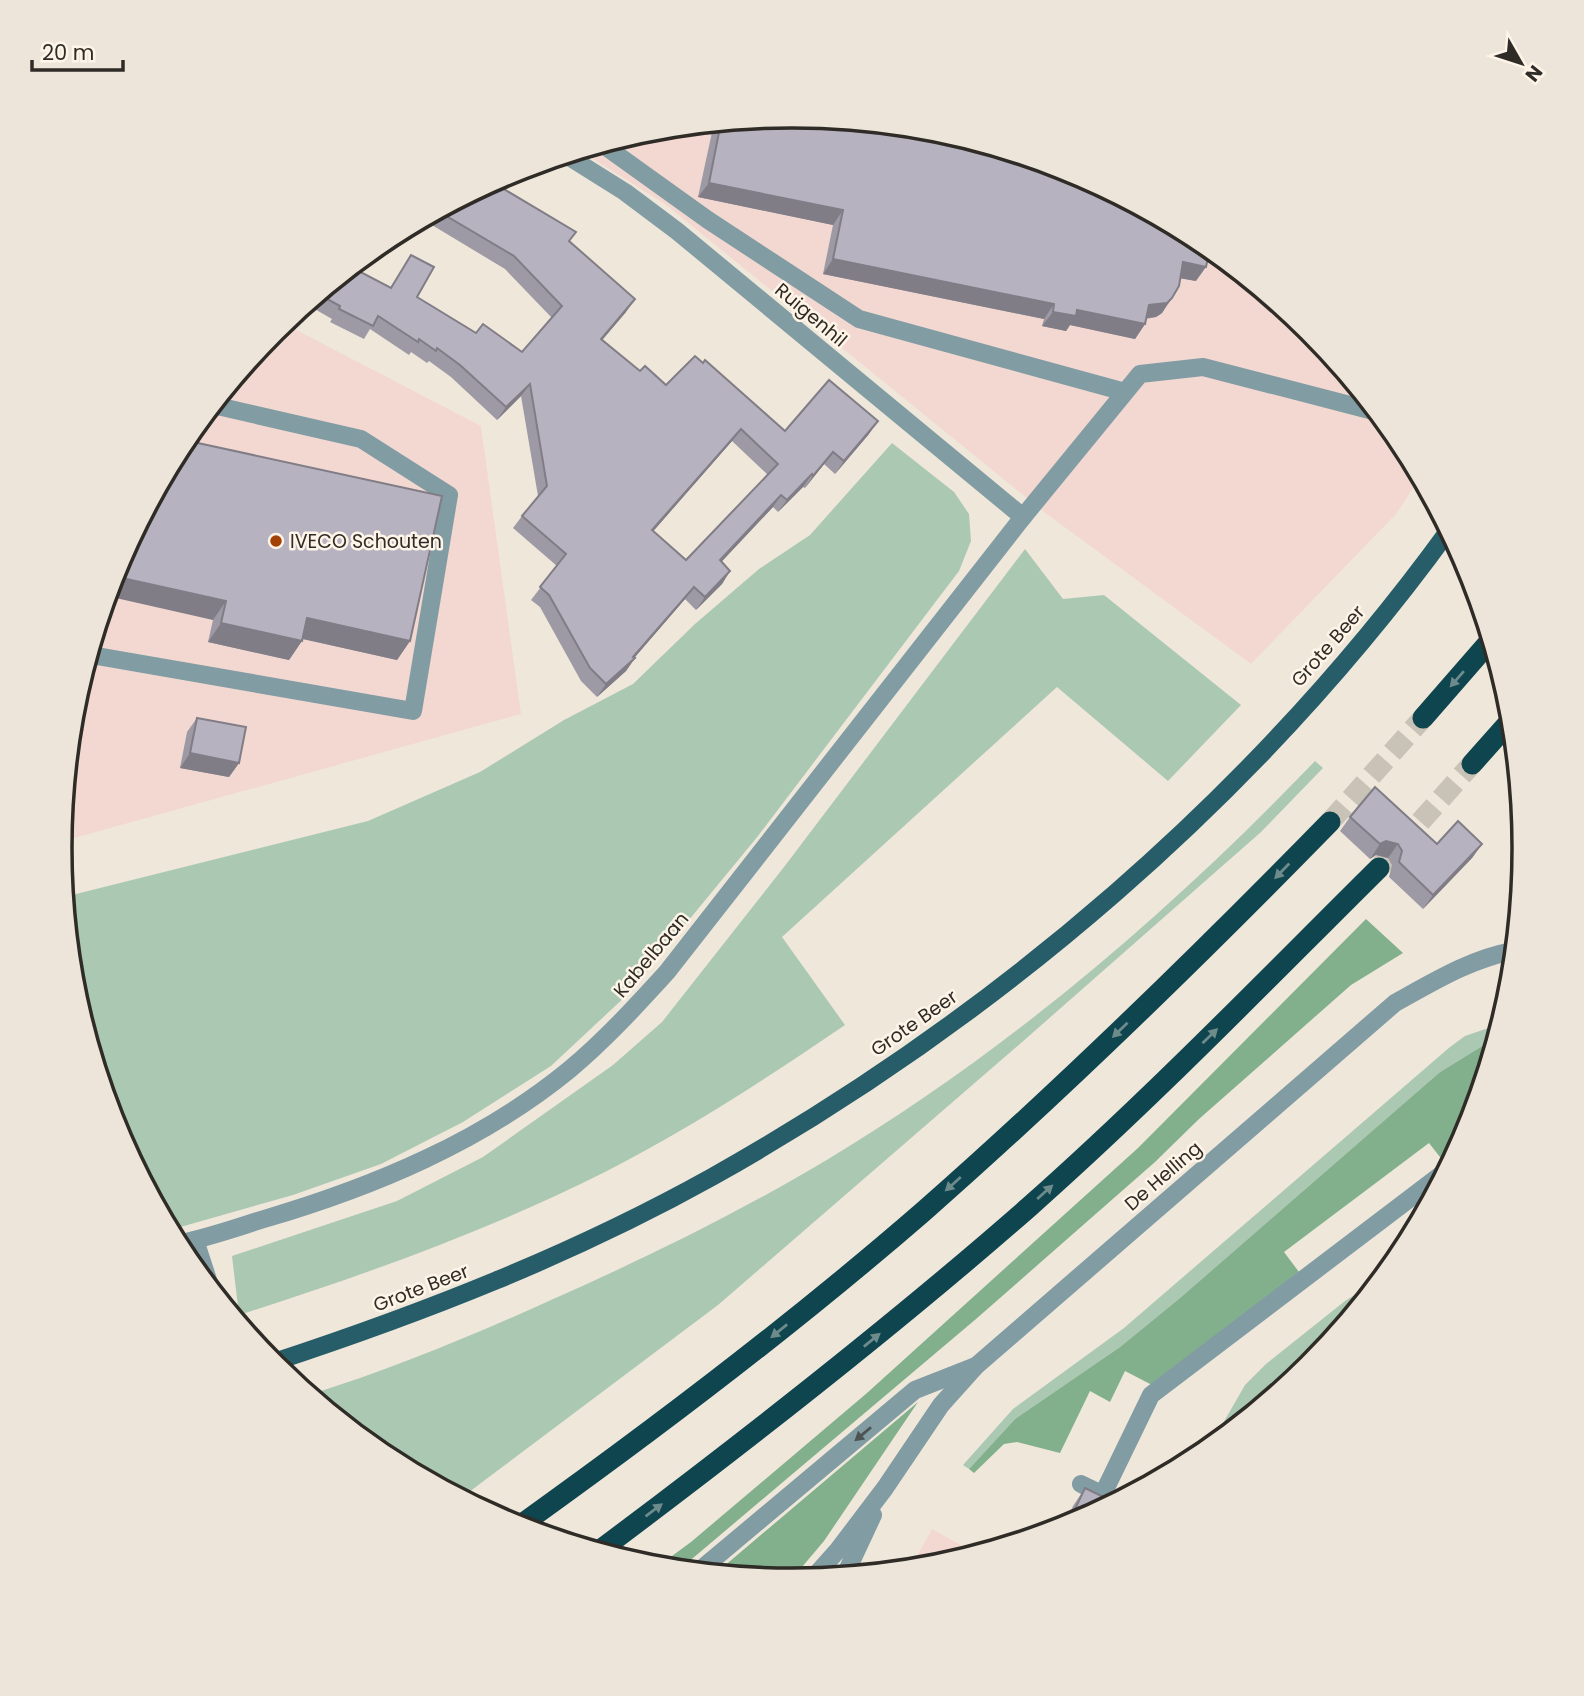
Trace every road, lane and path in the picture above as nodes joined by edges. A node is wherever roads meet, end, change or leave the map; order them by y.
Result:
1 (611, 151) edge
2 (576, 161) edge
3 (1125, 392) junction
4 (223, 407) edge
5 (1361, 408) edge
6 (1023, 517) junction
7 (1442, 539) edge
8 (1484, 648) edge
9 (98, 656) edge
10 (1423, 718) tunnel mouth
11 (1502, 730) edge
12 (1472, 764) tunnel mouth
13 (1330, 822) tunnel mouth
14 (1379, 868) tunnel mouth
15 (1504, 953) edge
16 (1429, 1184) edge
17 (195, 1240) junction
18 (189, 1241) edge
19 (201, 1259) edge
20 (285, 1358) edge
21 (976, 1366) junction
22 (1081, 1483) dead end
23 (885, 1488) junction
24 (1112, 1494) edge
25 (1106, 1496) edge
26 (531, 1519) edge
27 (608, 1544) edge
28 (708, 1563) edge
29 (849, 1566) edge
30 (823, 1567) edge

1 - 3 street
2 - 6 street, Ruigenhil
3 - 5 street, Kabelbaan
3 - 6 street, Kabelbaan
4 - 9 street
6 - 17 street, Kabelbaan
7 - 20 main road, Grote Beer
8 -> 10 highway
11 - 12 highway
13 -> 26 highway
27 -> 14 highway
15 - 21 street, De Helling
16 - 24 street
17 - 18 street, Kabelbaan
17 - 19 street
21 - 23 street, De Helling
21 -> 28 street
22 - 25 street
23 - 29 street, De Helling
23 - 30 street, De Helling

